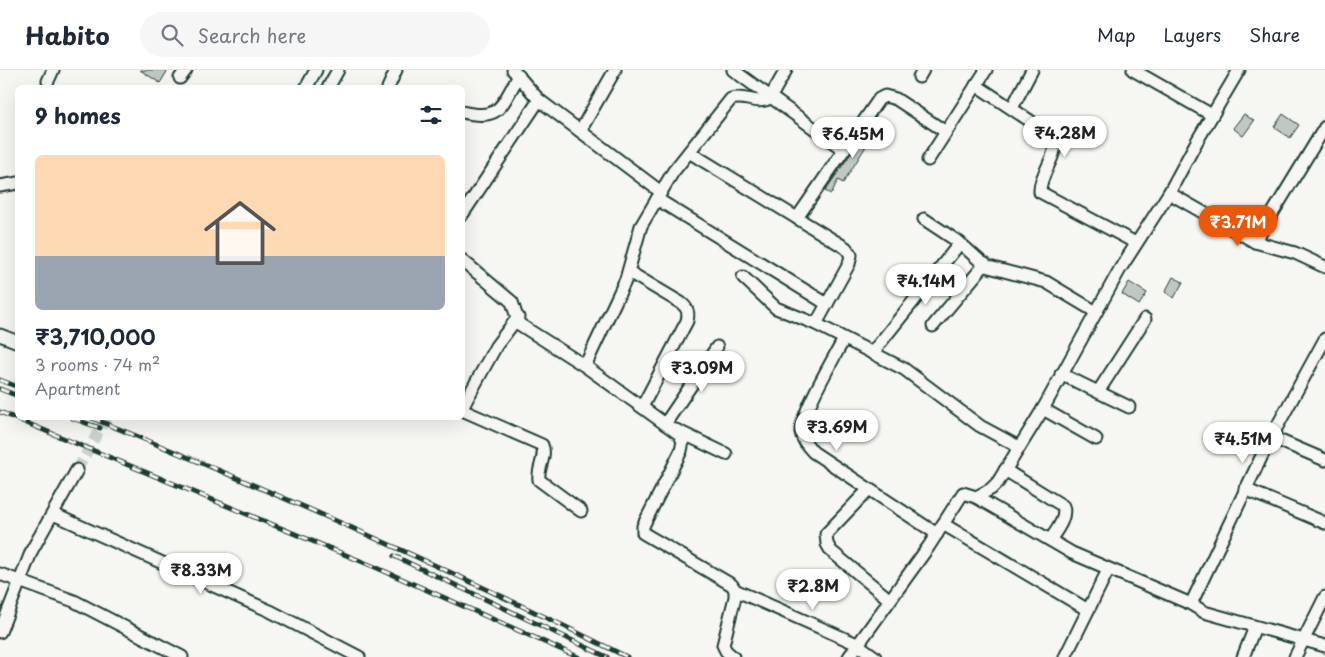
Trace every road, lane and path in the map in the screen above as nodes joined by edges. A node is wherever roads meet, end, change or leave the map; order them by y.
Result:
1 (54, 70) edge
2 (316, 70) edge
3 (338, 70) edge
4 (396, 70) edge
5 (615, 70) edge
6 (733, 70) edge
7 (786, 70) edge
8 (986, 70) edge
9 (1032, 70) edge
10 (1133, 70) edge
11 (1240, 70) edge
12 (516, 73) edge
13 (48, 81) dead end
14 (308, 85) edge
15 (330, 85) edge
16 (389, 85) edge
17 (976, 85) junction
18 (770, 98) junction
19 (539, 100) junction
20 (1012, 108) junction
21 (465, 113) edge
22 (1212, 114) junction
23 (1325, 127) edge
24 (580, 131) junction
25 (946, 132) junction
26 (844, 150) junction
27 (689, 152) junction
28 (928, 160) dead end
29 (15, 184) edge
30 (0, 186) edge
31 (1169, 193) junction
32 (659, 196) junction
33 (465, 211) edge
34 (797, 218) junction
35 (924, 219) dead end
36 (1255, 242) junction
37 (960, 243) junction
38 (1136, 243) junction
39 (465, 264) edge
40 (985, 264) junction
41 (1325, 267) edge
42 (629, 272) junction
43 (743, 277) dead end
44 (827, 304) junction
45 (1096, 312) junction
46 (518, 317) junction
47 (1145, 319) dead end
48 (816, 324) junction
49 (933, 326) dead end
50 (0, 335) edge
51 (844, 339) junction
52 (1325, 339) edge
53 (15, 341) edge
54 (717, 347) dead end
55 (872, 352) junction
56 (585, 366) junction
57 (1061, 374) junction
58 (1098, 392) junction
59 (465, 403) edge
60 (642, 407) junction
61 (1129, 407) dead end
62 (1043, 409) junction
63 (465, 410) edge
64 (668, 426) junction
65 (1271, 437) junction
66 (1096, 439) dead end
67 (1019, 446) junction
68 (726, 454) dead end
69 (1325, 460) edge
70 (77, 470) tunnel mouth
71 (1005, 470) junction
72 (869, 489) junction
73 (1245, 489) junction
74 (976, 497) junction
75 (581, 511) dead end
76 (53, 514) junction
77 (1325, 522) edge
78 (940, 529) junction
79 (1050, 540) junction
80 (1108, 570) junction
81 (0, 574) edge
82 (19, 581) junction
83 (735, 590) junction
84 (1325, 597) edge
85 (890, 600) junction
86 (1191, 604) junction
87 (1088, 610) junction
88 (1255, 627) junction
89 (0, 632) edge
90 (1303, 640) junction
91 (857, 644) junction
92 (1325, 646) edge
93 (182, 657) edge
94 (359, 657) edge
95 (733, 657) edge
96 (849, 657) edge
97 (875, 657) edge
98 (1065, 657) edge
99 (1243, 657) edge
100 (1295, 657) edge

1 - 13 street
2 - 14 street
3 - 15 street
4 - 16 street
5 - 24 street
6 - 18 street
7 - 18 street
8 - 17 street
9 - 20 street
10 - 22 street
11 - 22 street
12 - 19 street
12 - 21 street
17 - 20 street
17 - 25 street
18 - 26 street
18 - 27 street
19 - 24 street
19 - 33 street
20 - 38 street
22 - 31 street
23 - 36 street
24 - 32 street
25 - 26 street
25 - 28 street
26 - 34 street
27 - 32 street
27 - 34 street
29 - 30 street
31 - 36 street
31 - 38 street
32 - 42 street
32 - 44 street
34 - 44 street
35 - 37 street
36 - 41 street
37 - 40 street
37 - 55 street
38 - 45 street
39 - 46 street
40 - 45 street
40 - 49 street
42 - 56 street
42 - 60 street
43 - 48 street
44 - 48 street
45 - 57 street
46 - 56 street
46 - 59 street
47 - 58 street
48 - 51 street
50 - 53 street
51 - 55 street
51 - 72 street
52 - 65 street
54 - 64 street
55 - 67 street
56 - 60 street
57 - 58 street
57 - 62 street
58 - 61 street
60 - 64 street
62 - 66 street
62 - 67 street
63 - 75 street
64 - 68 street
64 - 83 street
65 - 69 street
65 - 73 street
67 - 71 street
70 - 76 street
71 - 74 street
71 - 79 street
72 - 78 street
72 - 85 street
73 - 77 street
73 - 86 street
74 - 78 street
74 - 79 street
76 - 82 street
76 - 94 street
78 - 85 street
78 - 87 street
79 - 80 street
80 - 86 street
80 - 87 street
81 - 82 street
82 - 89 street
82 - 93 street
83 - 91 street
83 - 95 street
84 - 90 street
85 - 91 street
86 - 88 street
87 - 98 street
88 - 90 street
88 - 99 street
90 - 92 street
90 - 100 street
91 - 96 street
91 - 97 street

